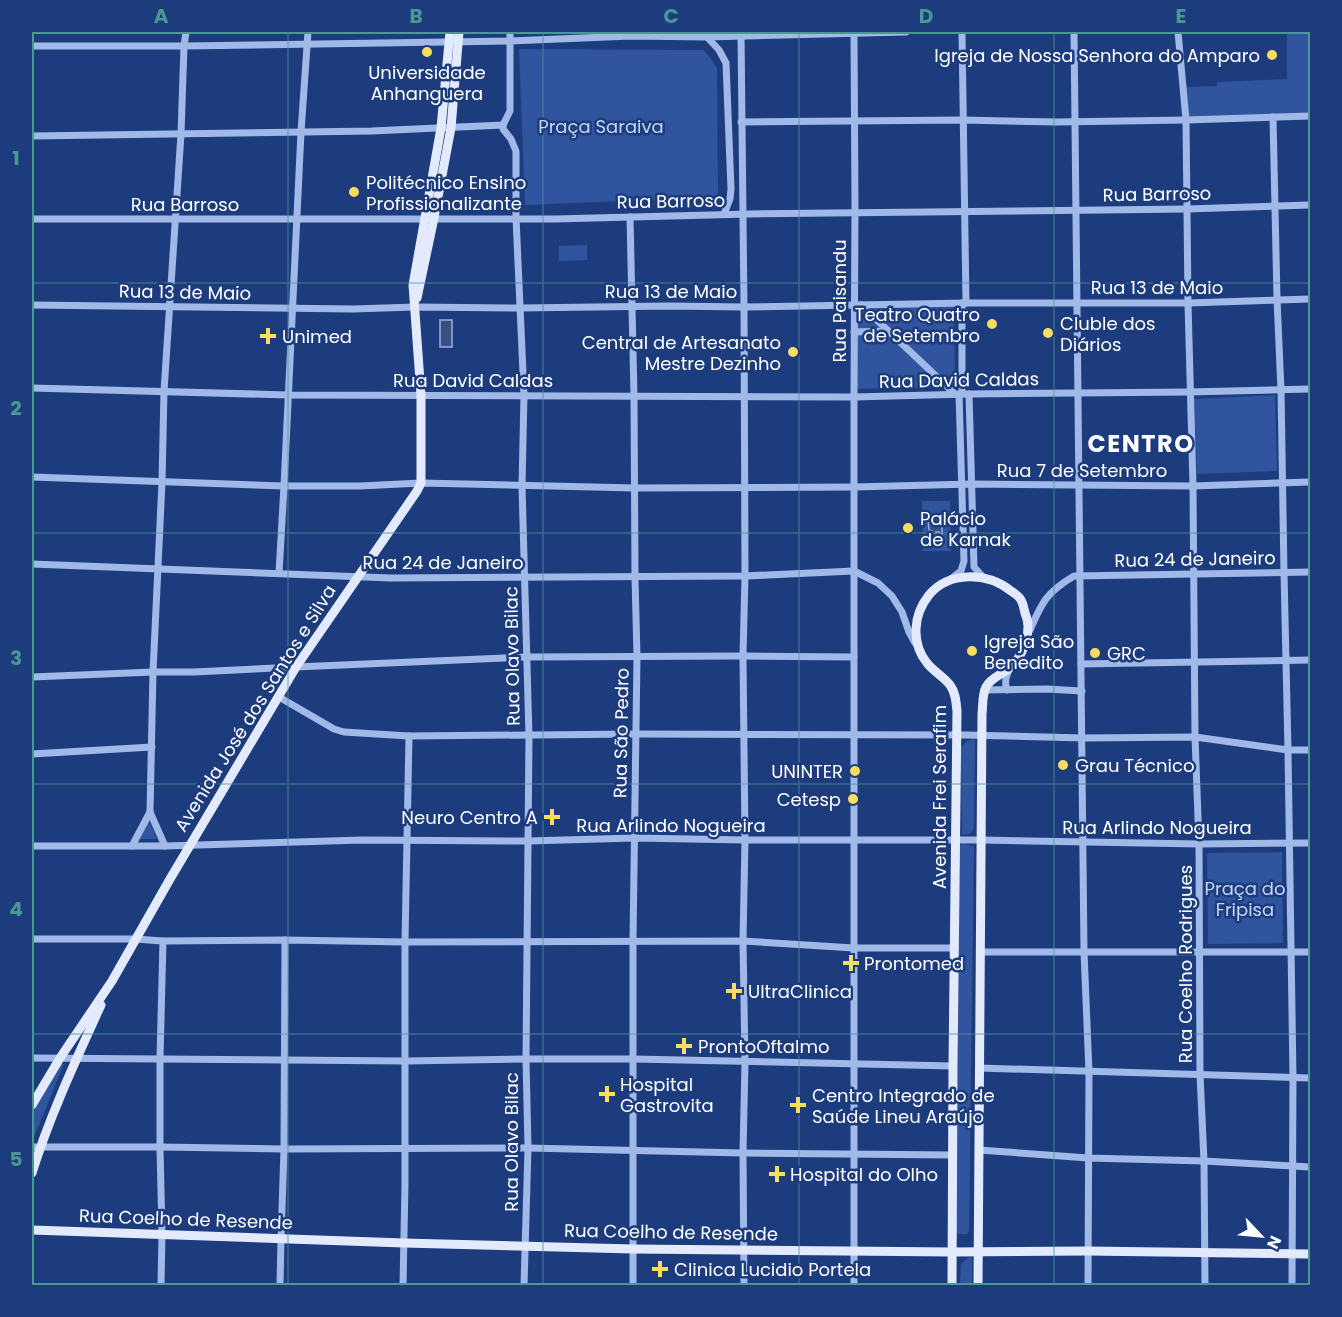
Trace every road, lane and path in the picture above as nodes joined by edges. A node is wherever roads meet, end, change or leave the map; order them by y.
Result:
1 (186, 32) edge
2 (308, 32) edge
3 (510, 32) edge
4 (854, 32) edge
5 (906, 32) edge
6 (962, 32) edge
7 (1074, 32) edge
8 (1179, 32) edge
9 (631, 34) edge
10 (741, 34) edge
11 (454, 36) edge
12 (707, 37) junction
13 (510, 40) junction
14 (308, 44) junction
15 (32, 46) edge
16 (184, 46) junction
17 (1311, 116) edge
18 (1273, 117) junction
19 (963, 120) junction
20 (1186, 120) junction
21 (855, 121) junction
22 (1075, 121) junction
23 (741, 122) junction
24 (503, 125) junction
25 (446, 128) junction
26 (301, 132) junction
27 (181, 134) junction
28 (32, 136) edge
29 (1311, 205) edge
30 (1275, 207) junction
31 (1187, 209) junction
32 (1075, 210) junction
33 (964, 211) junction
34 (855, 213) junction
35 (724, 214) junction
36 (743, 214) junction
37 (630, 217) junction
38 (176, 218) junction
39 (429, 218) junction
40 (516, 218) junction
41 (32, 219) edge
42 (296, 219) junction
43 (1277, 299) junction
44 (1311, 299) edge
45 (964, 303) junction
46 (1077, 303) junction
47 (1188, 303) junction
48 (32, 304) edge
49 (858, 305) junction
50 (170, 307) junction
51 (633, 307) junction
52 (744, 307) junction
53 (292, 308) junction
54 (415, 308) junction
55 (520, 308) junction
56 (888, 331) junction
57 (854, 332) junction
58 (32, 388) edge
59 (1311, 389) edge
60 (1281, 390) junction
61 (164, 391) junction
62 (1191, 392) junction
63 (1078, 393) junction
64 (421, 394) junction
65 (961, 394) junction
66 (288, 395) junction
67 (524, 395) junction
68 (634, 396) junction
69 (744, 396) junction
70 (854, 397) junction
71 (959, 410) junction
72 (970, 410) junction
73 (960, 440) junction
74 (970, 440) junction
75 (32, 477) edge
76 (162, 482) junction
77 (1311, 482) edge
78 (421, 483) junction
79 (972, 484) junction
80 (1283, 484) junction
81 (961, 485) junction
82 (1079, 485) junction
83 (284, 486) junction
84 (522, 486) junction
85 (1193, 486) junction
86 (744, 487) junction
87 (854, 487) junction
88 (635, 488) junction
89 (962, 531) junction
90 (973, 531) junction
91 (32, 564) edge
92 (158, 568) junction
93 (854, 571) junction
94 (1311, 572) edge
95 (279, 573) junction
96 (1284, 573) junction
97 (1193, 574) junction
98 (745, 576) junction
99 (1080, 576) junction
100 (357, 577) junction
101 (635, 577) junction
102 (525, 578) junction
103 (952, 578) junction
104 (984, 578) junction
105 (1026, 641) junction
106 (917, 647) junction
107 (742, 656) junction
108 (526, 657) junction
109 (637, 657) junction
110 (854, 657) junction
111 (1311, 660) edge
112 (1286, 661) junction
113 (1194, 662) junction
114 (1081, 664) junction
115 (296, 666) junction
116 (1009, 669) junction
117 (153, 672) junction
118 (32, 677) edge
119 (984, 690) junction
120 (1007, 690) junction
121 (1082, 691) junction
122 (279, 697) junction
123 (636, 734) junction
124 (744, 735) junction
125 (854, 735) junction
126 (957, 735) junction
127 (982, 735) junction
128 (409, 736) junction
129 (529, 736) junction
130 (1195, 737) junction
131 (1083, 738) junction
132 (152, 747) junction
133 (1288, 750) junction
134 (1311, 750) edge
135 (32, 754) edge
136 (150, 812) junction
137 (635, 838) junction
138 (528, 840) junction
139 (745, 840) junction
140 (956, 840) junction
141 (981, 840) junction
142 (407, 841) junction
143 (854, 841) junction
144 (1083, 842) junction
145 (1289, 843) junction
146 (1311, 843) edge
147 (1199, 844) junction
148 (190, 845) junction
149 (32, 846) edge
150 (132, 846) junction
151 (165, 846) junction
152 (32, 939) edge
153 (135, 939) junction
154 (285, 940) junction
155 (163, 941) junction
156 (527, 941) junction
157 (633, 941) junction
158 (743, 941) junction
159 (405, 942) junction
160 (854, 948) junction
161 (955, 948) junction
162 (981, 952) junction
163 (1084, 952) junction
164 (1200, 952) junction
165 (1311, 952) edge
166 (1291, 953) junction
167 (112, 981) junction
168 (32, 1058) edge
169 (60, 1058) junction
170 (77, 1058) junction
171 (160, 1058) junction
172 (526, 1059) junction
173 (634, 1059) junction
174 (285, 1061) junction
175 (406, 1061) junction
176 (745, 1062) junction
177 (855, 1064) junction
178 (953, 1066) junction
179 (979, 1068) junction
180 (1089, 1071) junction
181 (1200, 1074) junction
182 (1293, 1077) junction
183 (1311, 1078) edge
184 (32, 1105) edge
185 (36, 1147) edge
186 (160, 1147) junction
187 (405, 1148) junction
188 (528, 1148) junction
189 (284, 1149) junction
190 (633, 1150) junction
191 (979, 1150) junction
192 (743, 1153) junction
193 (853, 1153) junction
194 (952, 1155) junction
195 (1088, 1158) junction
196 (1204, 1161) junction
197 (1292, 1167) junction
198 (1311, 1167) edge
199 (32, 1173) edge
200 (32, 1230) edge
201 (162, 1234) junction
202 (280, 1239) junction
203 (404, 1243) junction
204 (525, 1245) junction
205 (633, 1249) junction
206 (745, 1250) junction
207 (854, 1251) junction
208 (1087, 1251) junction
209 (952, 1252) junction
210 (979, 1252) junction
211 (1205, 1253) junction
212 (1291, 1254) junction
213 (1311, 1254) edge
214 (161, 1286) edge
215 (280, 1286) edge
216 (403, 1286) edge
217 (524, 1286) edge
218 (633, 1286) edge
219 (744, 1286) edge
220 (854, 1286) edge
221 (952, 1286) edge
222 (978, 1286) edge
223 (1088, 1286) edge
224 (1205, 1286) edge
225 (1292, 1286) edge

1 - 16 street
2 - 14 street
3 - 13 street
4 - 5 street
4 - 10 street
4 - 21 street, Rua Paisandu
6 - 19 street
7 - 22 street
8 - 20 street, Rua Coelho Rodrigues
9 - 12 street
9 - 13 street
10 - 12 street
10 - 23 street
11 - 13 street
11 - 14 street
11 - 25 main road
12 - 35 street
13 - 24 street
14 - 16 street
14 - 26 street
15 - 16 street
16 - 27 street
17 - 18 street
18 - 20 street
18 - 30 street
19 - 21 street
19 - 22 street
19 - 33 street
20 - 22 street
20 - 31 street, Rua Coelho Rodrigues
21 - 23 street
21 - 34 street, Rua Paisandu
22 - 32 street
23 - 36 street
24 - 25 street
24 - 40 street, Rua Olavo Bilac
25 - 26 street
25 - 39 main road
26 - 27 street
26 - 42 street
27 - 28 street
27 - 38 street
29 - 30 street, Rua Barroso
30 - 31 street, Rua Barroso
30 - 43 street
31 - 32 street, Rua Barroso
31 - 47 street, Rua Coelho Rodrigues
32 - 33 street, Rua Barroso
32 - 46 street
33 - 34 street, Rua Barroso
33 - 45 street
34 - 36 street, Rua Barroso
34 - 49 street, Rua Paisandu
35 - 36 street, Rua Barroso
35 - 37 street, Rua Barroso
36 - 52 street
37 - 40 street, Rua Barroso
37 - 51 street, Rua São Pedro
38 - 41 street, Rua Barroso
38 - 42 street, Rua Barroso
38 - 50 street
39 - 40 street, Rua Barroso
39 - 42 street, Rua Barroso
39 - 54 main road
40 - 55 street, Rua Olavo Bilac
42 - 53 street
43 - 44 street, Rua 13 de Maio
43 - 47 street, Rua 13 de Maio
43 - 60 street
45 - 46 street, Rua 13 de Maio
45 - 49 street, Rua 13 de Maio
45 - 65 street
46 - 47 street, Rua 13 de Maio
46 - 63 street
47 - 62 street, Rua Coelho Rodrigues
48 - 50 street, Rua 13 de Maio
49 - 52 street, Rua 13 de Maio
49 - 56 street
49 - 57 street, Rua Paisandu
50 - 53 street, Rua 13 de Maio
50 - 61 street
51 - 52 street, Rua 13 de Maio
51 - 55 street, Rua 13 de Maio
51 - 68 street, Rua São Pedro
52 - 69 street
53 - 54 street, Rua 13 de Maio
53 - 66 street
54 - 55 street, Rua 13 de Maio
54 - 64 main road
55 - 67 street, Rua Olavo Bilac
56 - 57 street
56 - 65 street
57 - 70 street, Rua Paisandu
58 - 61 street, Rua David Caldas
59 - 60 street, Rua David Caldas
60 - 62 street, Rua David Caldas
60 - 80 street
61 - 66 street, Rua David Caldas
61 - 76 street
62 - 63 street, Rua David Caldas
62 - 85 street, Rua Coelho Rodrigues
63 - 65 street, Rua David Caldas
63 - 82 street
64 - 66 street, Rua David Caldas
64 - 67 street, Rua David Caldas
64 - 78 main road
65 - 70 street, Rua David Caldas
65 - 71 street
65 - 72 street
66 - 83 street
67 - 68 street, Rua David Caldas
67 - 84 street, Rua Olavo Bilac
68 - 69 street, Rua David Caldas
68 - 88 street, Rua São Pedro
69 - 70 street, Rua David Caldas
69 - 86 street
70 - 87 street, Rua Paisandu
71 - 72 street
71 - 73 street
72 - 74 street
73 - 74 street
73 - 81 street
74 - 79 street
75 - 76 street, Rua 7 de Setembro
76 - 83 street, Rua 7 de Setembro
76 - 92 street
77 - 80 street, Rua 7 de Setembro
78 - 83 street, Rua 7 de Setembro
78 - 84 street, Rua 7 de Setembro
78 - 100 main road, Avenida José dos Santos e Silva
79 - 81 street, Rua 7 de Setembro
79 - 82 street, Rua 7 de Setembro
79 - 90 street
80 - 85 street, Rua 7 de Setembro
80 - 96 street
81 - 87 street, Rua 7 de Setembro
81 - 89 street
82 - 85 street, Rua 7 de Setembro
82 - 99 street
83 - 95 street
84 - 88 street, Rua 7 de Setembro
84 - 102 street, Rua Olavo Bilac
85 - 97 street, Rua Coelho Rodrigues
86 - 87 street, Rua 7 de Setembro
86 - 88 street, Rua 7 de Setembro
86 - 98 street
87 - 93 street, Rua Paisandu
88 - 101 street, Rua São Pedro
89 - 90 street
89 - 103 street
90 - 104 street
91 - 92 street, Rua 24 de Janeiro
92 - 95 street, Rua 24 de Janeiro
92 - 117 street
93 - 98 street, Rua 24 de Janeiro
93 - 106 street
93 - 110 street, Rua Paisandu
94 - 96 street, Rua 24 de Janeiro
95 - 100 street, Rua 24 de Janeiro
96 - 97 street, Rua 24 de Janeiro
96 - 112 street
97 - 99 street, Rua 24 de Janeiro
97 - 113 street, Rua Coelho Rodrigues
98 - 101 street, Rua 24 de Janeiro
98 - 107 street
99 - 105 street
99 - 114 street
100 - 102 street, Rua 24 de Janeiro
100 - 115 main road, Avenida José dos Santos e Silva
101 - 102 street, Rua 24 de Janeiro
101 - 109 street, Rua São Pedro
102 - 108 street, Rua Olavo Bilac
103 - 104 main road
103 - 106 main road
104 - 105 main road
105 - 116 main road
106 - 126 main road, Avenida Frei Serafim
107 - 109 street
107 - 110 street
107 - 124 street
108 - 109 street
108 - 115 street
108 - 129 street, Rua Olavo Bilac
109 - 123 street, Rua São Pedro
110 - 125 street, Rua Paisandu
111 - 112 street
112 - 113 street
112 - 133 street
113 - 114 street
113 - 130 street, Rua Coelho Rodrigues
114 - 121 street
115 - 117 street
115 - 122 main road, Avenida José dos Santos e Silva
116 - 119 main road
116 - 120 street
117 - 118 street
117 - 132 street
119 - 120 street
119 - 127 main road
120 - 121 street
121 - 131 street
122 - 128 street
122 - 148 main road, Avenida José dos Santos e Silva
123 - 124 street
123 - 129 street
123 - 137 street, Rua São Pedro
124 - 125 street
124 - 139 street
125 - 126 street
125 - 143 street, Rua Paisandu
126 - 127 street
126 - 140 main road, Avenida Frei Serafim
127 - 131 street
127 - 141 main road
128 - 129 street
128 - 142 street
129 - 138 street, Rua Olavo Bilac
130 - 131 street
130 - 133 street
130 - 147 street, Rua Coelho Rodrigues
131 - 144 street
132 - 135 street
132 - 136 street
133 - 134 street
133 - 145 street
136 - 150 street
136 - 151 street
137 - 138 street, Rua Arlindo Nogueira
137 - 139 street, Rua Arlindo Nogueira
137 - 157 street, Rua São Pedro
138 - 142 street, Rua Arlindo Nogueira
138 - 156 street, Rua Olavo Bilac
139 - 143 street, Rua Arlindo Nogueira
139 - 158 street
140 - 141 street, Rua Arlindo Nogueira
140 - 143 street, Rua Arlindo Nogueira
140 - 161 main road, Avenida Frei Serafim
141 - 144 street, Rua Arlindo Nogueira
141 - 162 main road
142 - 148 street, Rua Arlindo Nogueira
142 - 159 street
143 - 160 street, Rua Paisandu
144 - 147 street, Rua Arlindo Nogueira
144 - 163 street
145 - 146 street, Rua Arlindo Nogueira
145 - 147 street, Rua Arlindo Nogueira
145 - 166 street
147 - 164 street, Rua Coelho Rodrigues
148 - 151 street, Rua Arlindo Nogueira
148 - 153 main road, Avenida José dos Santos e Silva
149 - 150 street, Rua Arlindo Nogueira
150 - 151 street, Rua Arlindo Nogueira
152 - 153 street
153 - 155 street
153 - 167 main road, Avenida José dos Santos e Silva
154 - 155 street
154 - 159 street
154 - 174 street
155 - 171 street
156 - 157 street
156 - 159 street
156 - 172 street, Rua Olavo Bilac
157 - 158 street
157 - 173 street, Rua São Pedro
158 - 160 street
158 - 176 street
159 - 175 street
160 - 161 street
160 - 177 street, Rua Paisandu
161 - 178 main road, Avenida Frei Serafim
162 - 163 street
162 - 179 main road
163 - 164 street
163 - 180 street
164 - 166 street
164 - 181 street, Rua Coelho Rodrigues
165 - 166 street
166 - 182 street
167 - 169 main road, Avenida José dos Santos e Silva
167 - 170 main road
168 - 169 street
169 - 170 street
169 - 184 main road, Avenida José dos Santos e Silva
170 - 171 street
170 - 185 main road
171 - 174 street
171 - 186 street
172 - 173 street
172 - 175 street
172 - 188 street, Rua Olavo Bilac
173 - 176 street
173 - 190 street, Rua São Pedro
174 - 175 street
174 - 189 street
175 - 187 street
176 - 177 street
176 - 192 street
177 - 178 street
177 - 193 street, Rua Paisandu
178 - 194 main road, Avenida Frei Serafim
179 - 180 street
179 - 191 main road
180 - 181 street
180 - 195 street
181 - 182 street
181 - 196 street, Rua Coelho Rodrigues
182 - 183 street
182 - 197 street
185 - 186 street
185 - 199 main road
186 - 189 street
186 - 201 street
187 - 188 street
187 - 189 street
187 - 203 street
188 - 190 street
188 - 204 street, Rua Olavo Bilac
189 - 202 street
190 - 192 street
190 - 205 street, Rua São Pedro
191 - 195 street
191 - 210 main road
192 - 193 street
192 - 206 street
193 - 194 street
193 - 207 street, Rua Paisandu
194 - 209 main road, Avenida Frei Serafim
195 - 196 street
195 - 208 street
196 - 197 street
196 - 211 street, Rua Coelho Rodrigues
197 - 198 street
197 - 212 street
200 - 201 main road, Rua Coelho de Resende
201 - 202 main road, Rua Coelho de Resende
201 - 214 street
202 - 203 main road, Rua Coelho de Resende
202 - 215 street
203 - 204 main road, Rua Coelho de Resende
203 - 216 street
204 - 205 main road, Rua Coelho de Resende
204 - 217 street, Rua Olavo Bilac
205 - 206 main road, Rua Coelho de Resende
205 - 218 street, Rua São Pedro
206 - 207 main road, Rua Coelho de Resende
206 - 219 street
207 - 209 main road, Rua Coelho de Resende
207 - 220 street, Rua Paisandu
208 - 210 main road, Rua Coelho de Resende
208 - 211 main road, Rua Coelho de Resende
208 - 223 street
209 - 210 main road, Rua Coelho de Resende
209 - 221 main road, Avenida Frei Serafim
210 - 222 main road
211 - 212 main road, Rua Coelho de Resende
211 - 224 street, Rua Coelho Rodrigues
212 - 213 main road, Rua Coelho de Resende
212 - 225 street

